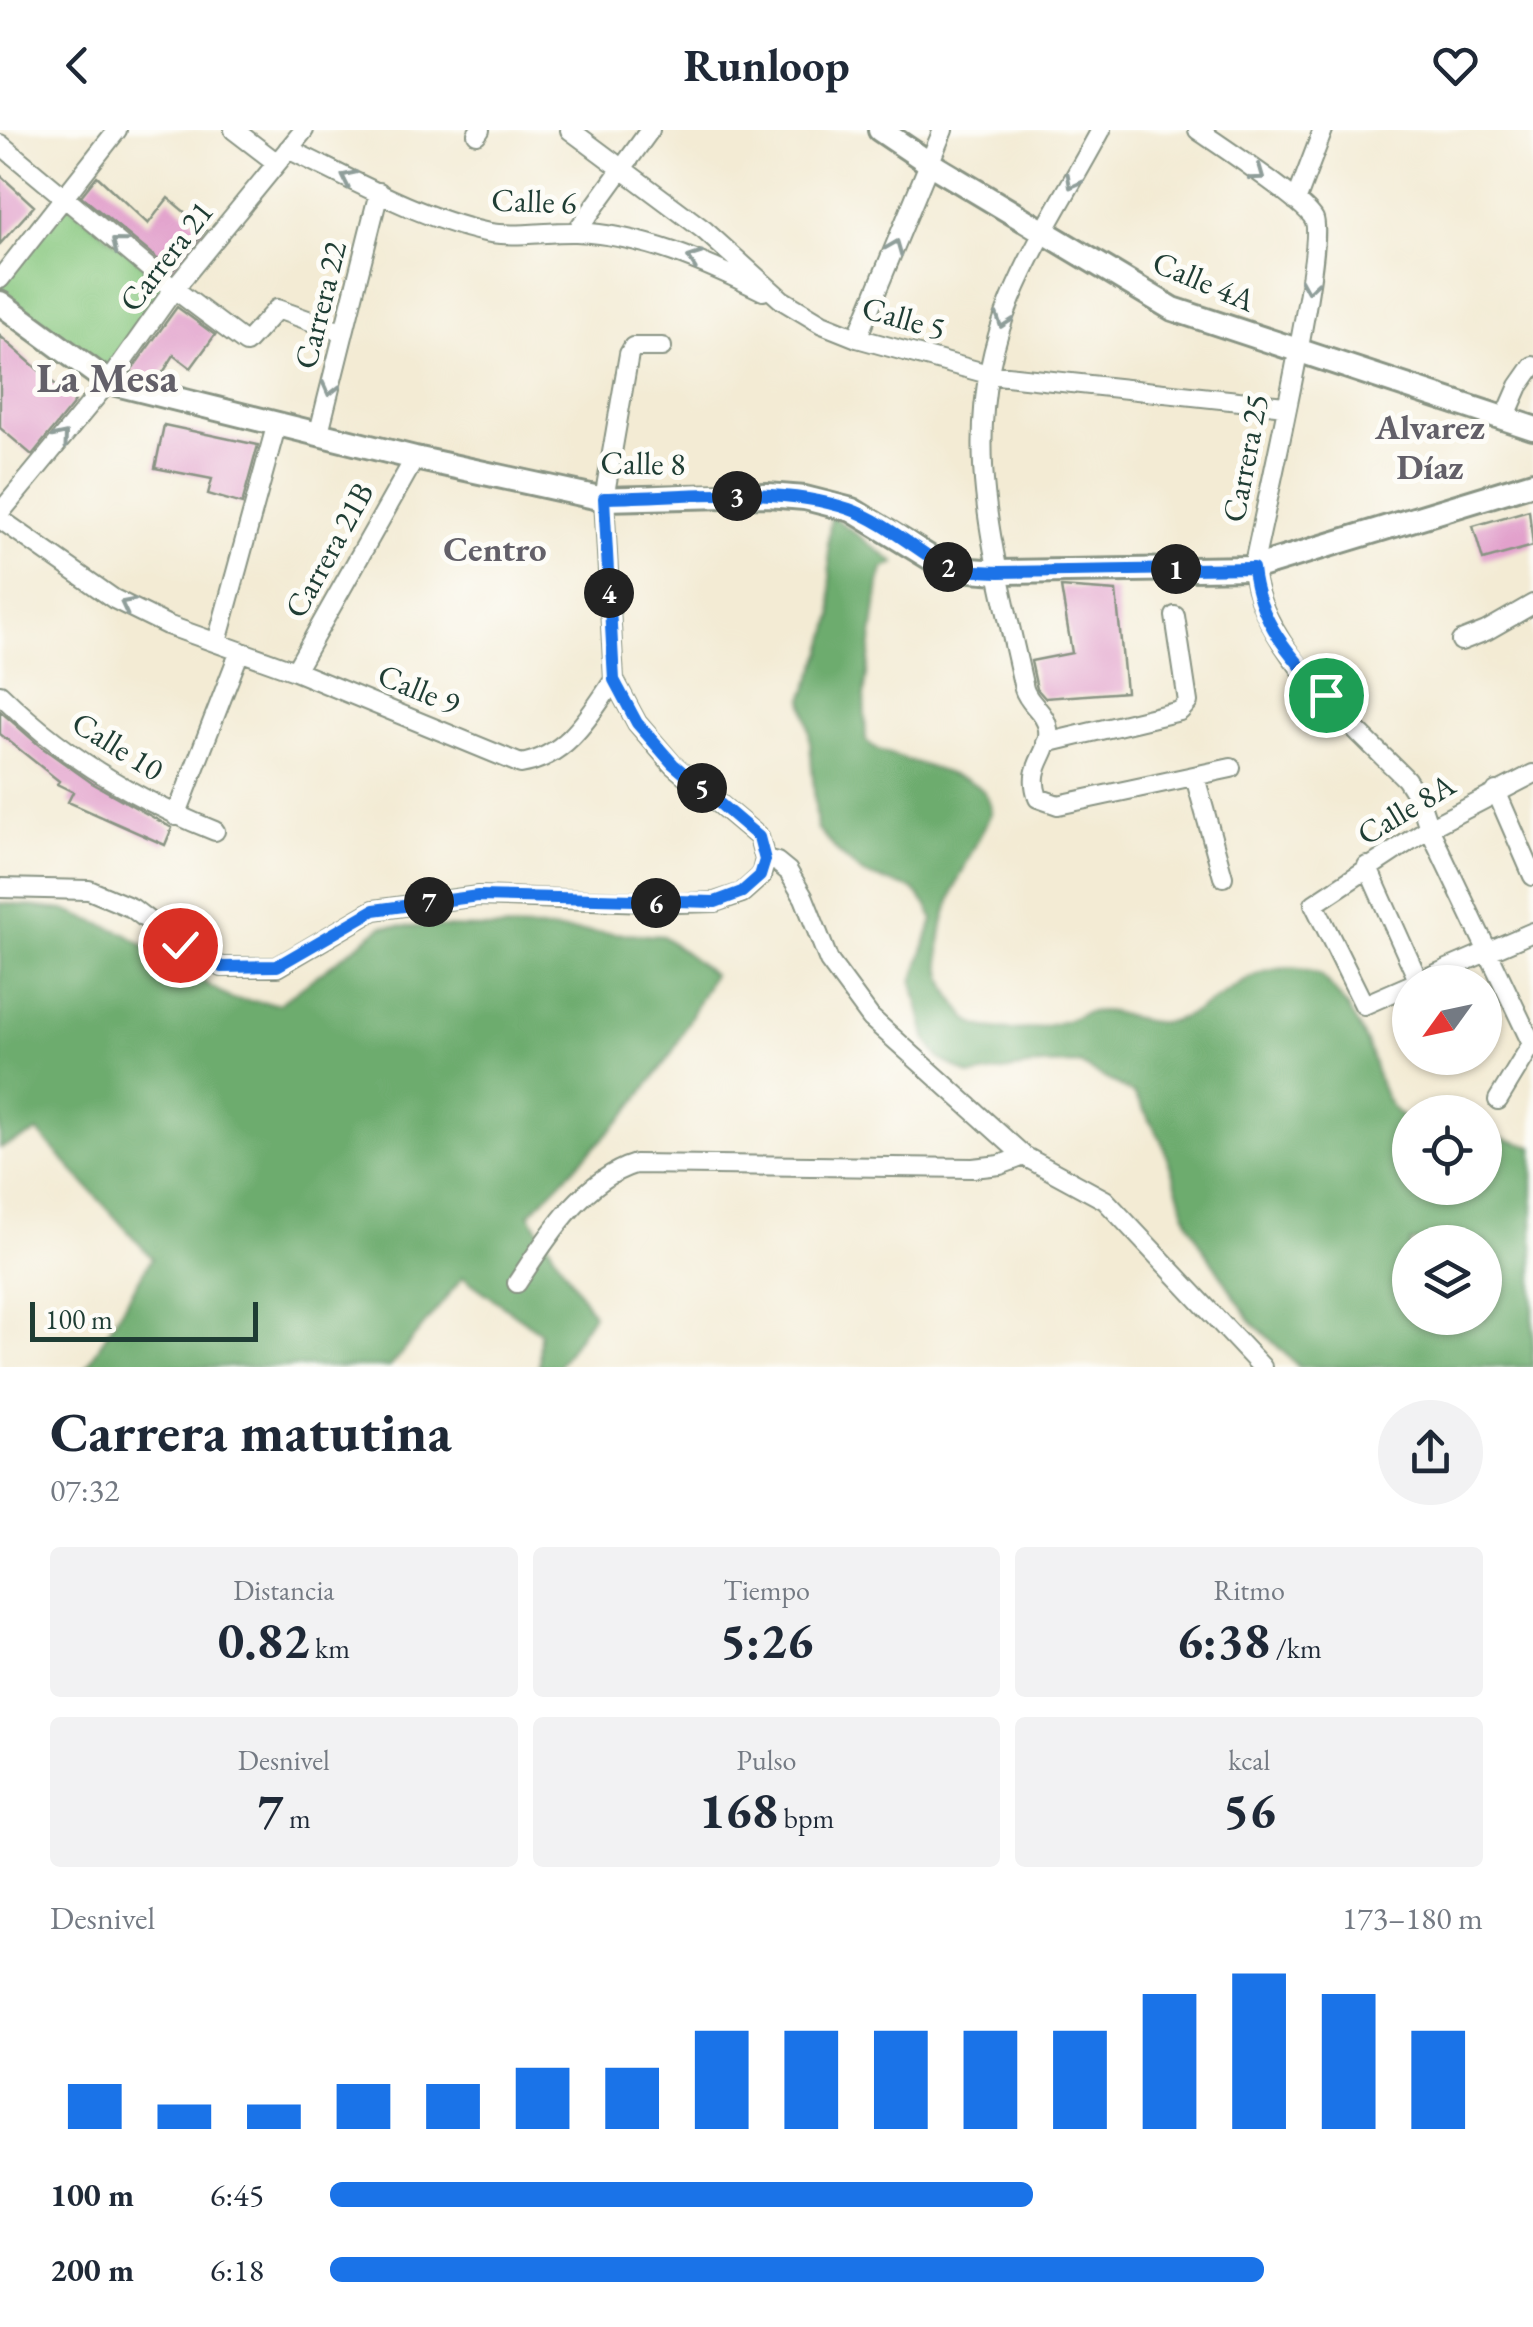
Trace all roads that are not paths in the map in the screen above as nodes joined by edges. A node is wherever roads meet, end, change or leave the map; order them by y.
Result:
1 (117, 130) edge
2 (234, 130) edge
3 (304, 130) edge
4 (570, 130) edge
5 (650, 130) edge
6 (880, 130) edge
7 (943, 130) edge
8 (1101, 130) edge
9 (1198, 130) edge
10 (1323, 130) edge
11 (0, 144) edge
12 (283, 156) junction
13 (929, 163) junction
14 (621, 169) junction
15 (379, 192) junction
16 (62, 199) junction
17 (1296, 201) junction
18 (576, 232) junction
19 (1045, 234) junction
20 (0, 279) edge
21 (174, 289) junction
22 (782, 300) junction
23 (0, 304) edge
24 (344, 333) junction
25 (857, 338) junction
26 (662, 347) dead end
27 (1298, 352) junction
28 (1533, 366) edge
29 (988, 374) junction
30 (108, 382) junction
31 (1526, 384) edge
32 (1285, 406) junction
33 (1505, 418) junction
34 (277, 423) junction
35 (1533, 428) edge
36 (318, 432) junction
37 (415, 458) junction
38 (1533, 483) edge
39 (604, 498) junction
40 (0, 516) edge
41 (1253, 568) junction
42 (999, 572) junction
43 (1533, 604) edge
44 (1175, 616) dead end
45 (1461, 641) dead end
46 (218, 642) junction
47 (240, 650) junction
48 (296, 671) junction
49 (614, 680) junction
50 (0, 694) edge
51 (1046, 743) junction
52 (1231, 768) dead end
53 (1533, 774) edge
54 (1195, 778) junction
55 (1496, 791) junction
56 (176, 816) junction
57 (1429, 828) junction
58 (215, 832) dead end
59 (765, 860) junction
60 (1367, 866) junction
61 (1533, 876) edge
62 (1224, 877) dead end
63 (0, 888) edge
64 (1533, 932) edge
65 (1489, 951) junction
66 (1408, 965) edge
67 (1457, 965) edge
68 (1392, 993) edge
69 (1533, 1045) edge
70 (1501, 1095) edge
71 (1024, 1156) junction
72 (517, 1283) dead end
73 (1262, 1367) edge

1 - 16 street
2 - 12 street, Calle 6
3 - 12 street, Carrera 21
4 - 14 street, Calle 5
5 - 14 street
6 - 13 main road, Calle 4A
7 - 13 street
8 -> 19 street
9 -> 17 street
10 - 17 street
11 - 16 street
15 -> 12 street, Calle 6
12 - 21 street, Carrera 21
13 - 19 main road, Calle 4A
25 -> 13 street
14 - 18 street
14 - 22 street, Calle 5
15 - 18 street, Calle 6
15 - 24 street, Carrera 22
16 - 20 street
21 -> 16 street
17 -> 27 street, Carrera 25
22 -> 18 street, Calle 6
19 - 27 main road, Calle 4A
19 -> 29 street
21 - 24 street
21 - 30 street, Carrera 21
22 - 25 street, Calle 5
23 - 30 main road, Calle 8
24 -> 36 street, Carrera 22
25 - 29 street, Calle 5
26 - 39 street
27 - 32 street, Carrera 25
27 - 33 main road, Calle 4A
28 - 31 street
29 - 32 street, Calle 5
29 - 42 street
30 - 34 main road, Calle 8
40 -> 30 street, Carrera 21
31 - 33 street
32 - 41 street, Carrera 25
33 - 35 main road, Calle 4A
34 - 36 main road, Calle 8
34 - 46 street
36 - 37 main road, Calle 8
37 - 39 main road, Calle 8
37 - 48 street, Carrera 21B
38 - 41 main road, Calle 8
39 - 42 main road, Calle 8
39 - 49 street
46 -> 40 street, Calle 9
41 - 42 main road, Calle 8
41 - 57 street, Carrera 25
42 - 51 street
43 - 45 street
44 - 51 street
46 - 47 street, Calle 9
47 - 48 street, Calle 9
47 - 56 street
48 - 49 street, Calle 9
49 - 59 street
50 - 56 street, Calle 10
51 - 54 street
52 - 54 street
53 - 55 street, Calle 8A
54 - 62 street
55 - 57 street, Calle 8A
55 - 61 street
56 - 58 street, Calle 10
57 - 60 street, Calle 8A
57 - 65 street, Carrera 25
59 - 63 street
59 - 71 street
60 - 66 street
60 - 68 street, Calle 8A
64 - 65 street
65 - 67 street
65 - 69 street, Carrera 25
69 - 70 street
71 - 72 street
71 - 73 street

